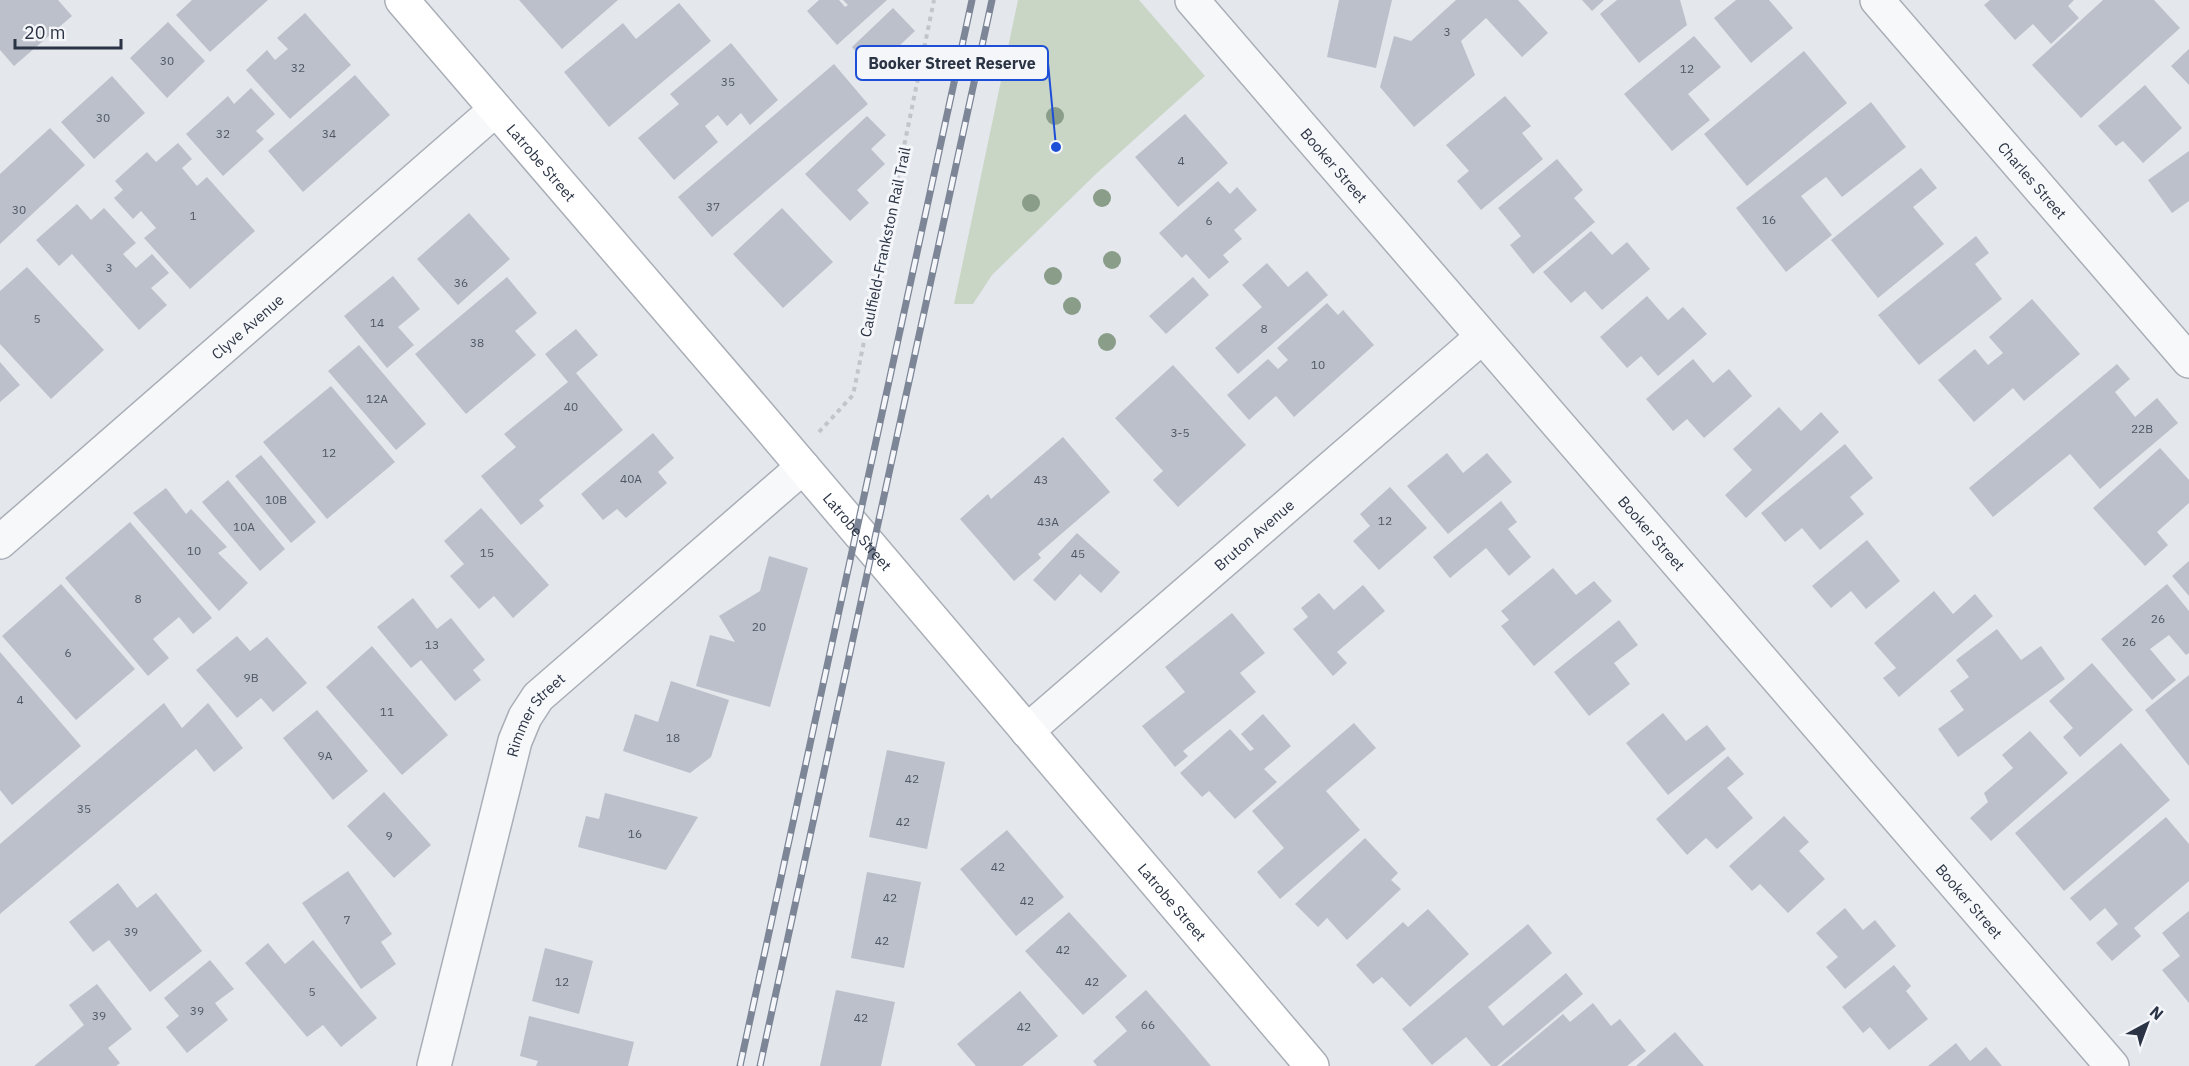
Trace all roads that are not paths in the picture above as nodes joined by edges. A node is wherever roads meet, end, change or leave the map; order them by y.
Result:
1 (402, 0) edge
2 (1192, 0) edge
3 (1877, 0) edge
4 (494, 111) junction
5 (1482, 337) junction
6 (2189, 361) edge
7 (803, 467) junction
8 (0, 542) edge
9 (1027, 731) junction
10 (434, 1066) edge
11 (1312, 1066) edge
12 (2112, 1066) edge

1 - 4 street, Latrobe Street
2 - 5 street, Booker Street
3 - 6 street, Charles Street
4 - 7 street, Latrobe Street
4 - 8 street, Clyve Avenue
5 - 9 street, Bruton Avenue
5 - 12 street, Booker Street
7 - 9 street, Latrobe Street
7 - 10 street, Rimmer Street
9 - 11 street, Latrobe Street

